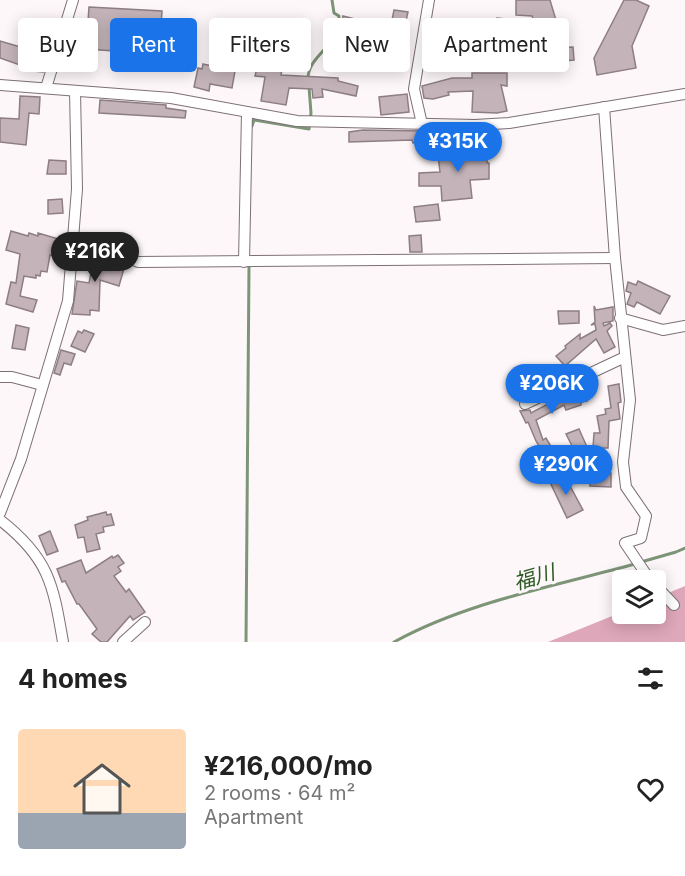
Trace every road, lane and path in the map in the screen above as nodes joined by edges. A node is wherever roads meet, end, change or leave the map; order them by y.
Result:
1 (73, 0) edge
2 (429, 0) edge
3 (0, 85) edge
4 (46, 88) junction
5 (75, 91) junction
6 (685, 94) edge
7 (604, 108) junction
8 (247, 112) junction
9 (422, 124) junction
10 (72, 249) junction
11 (615, 258) junction
12 (244, 262) junction
13 (620, 318) junction
14 (685, 326) edge
15 (625, 357) junction
16 (0, 377) edge
17 (42, 385) junction
18 (525, 404) dead end
19 (0, 514) edge
20 (643, 570) edge
21 (666, 597) edge
22 (674, 605) dead end
23 (145, 622) dead end
24 (63, 642) edge
25 (123, 642) edge

1 - 4 street
2 - 9 street
3 - 4 street
4 - 5 street
5 - 8 street
5 - 10 street
6 - 7 street
7 - 9 street
7 - 11 street
8 - 9 street
8 - 12 street
10 - 12 street
10 - 17 street
11 - 12 street
11 - 13 street
13 - 14 street
13 - 15 street
15 - 18 street
15 - 20 street
16 - 17 street
17 - 19 street
19 - 24 street
21 - 22 street
23 - 25 street

